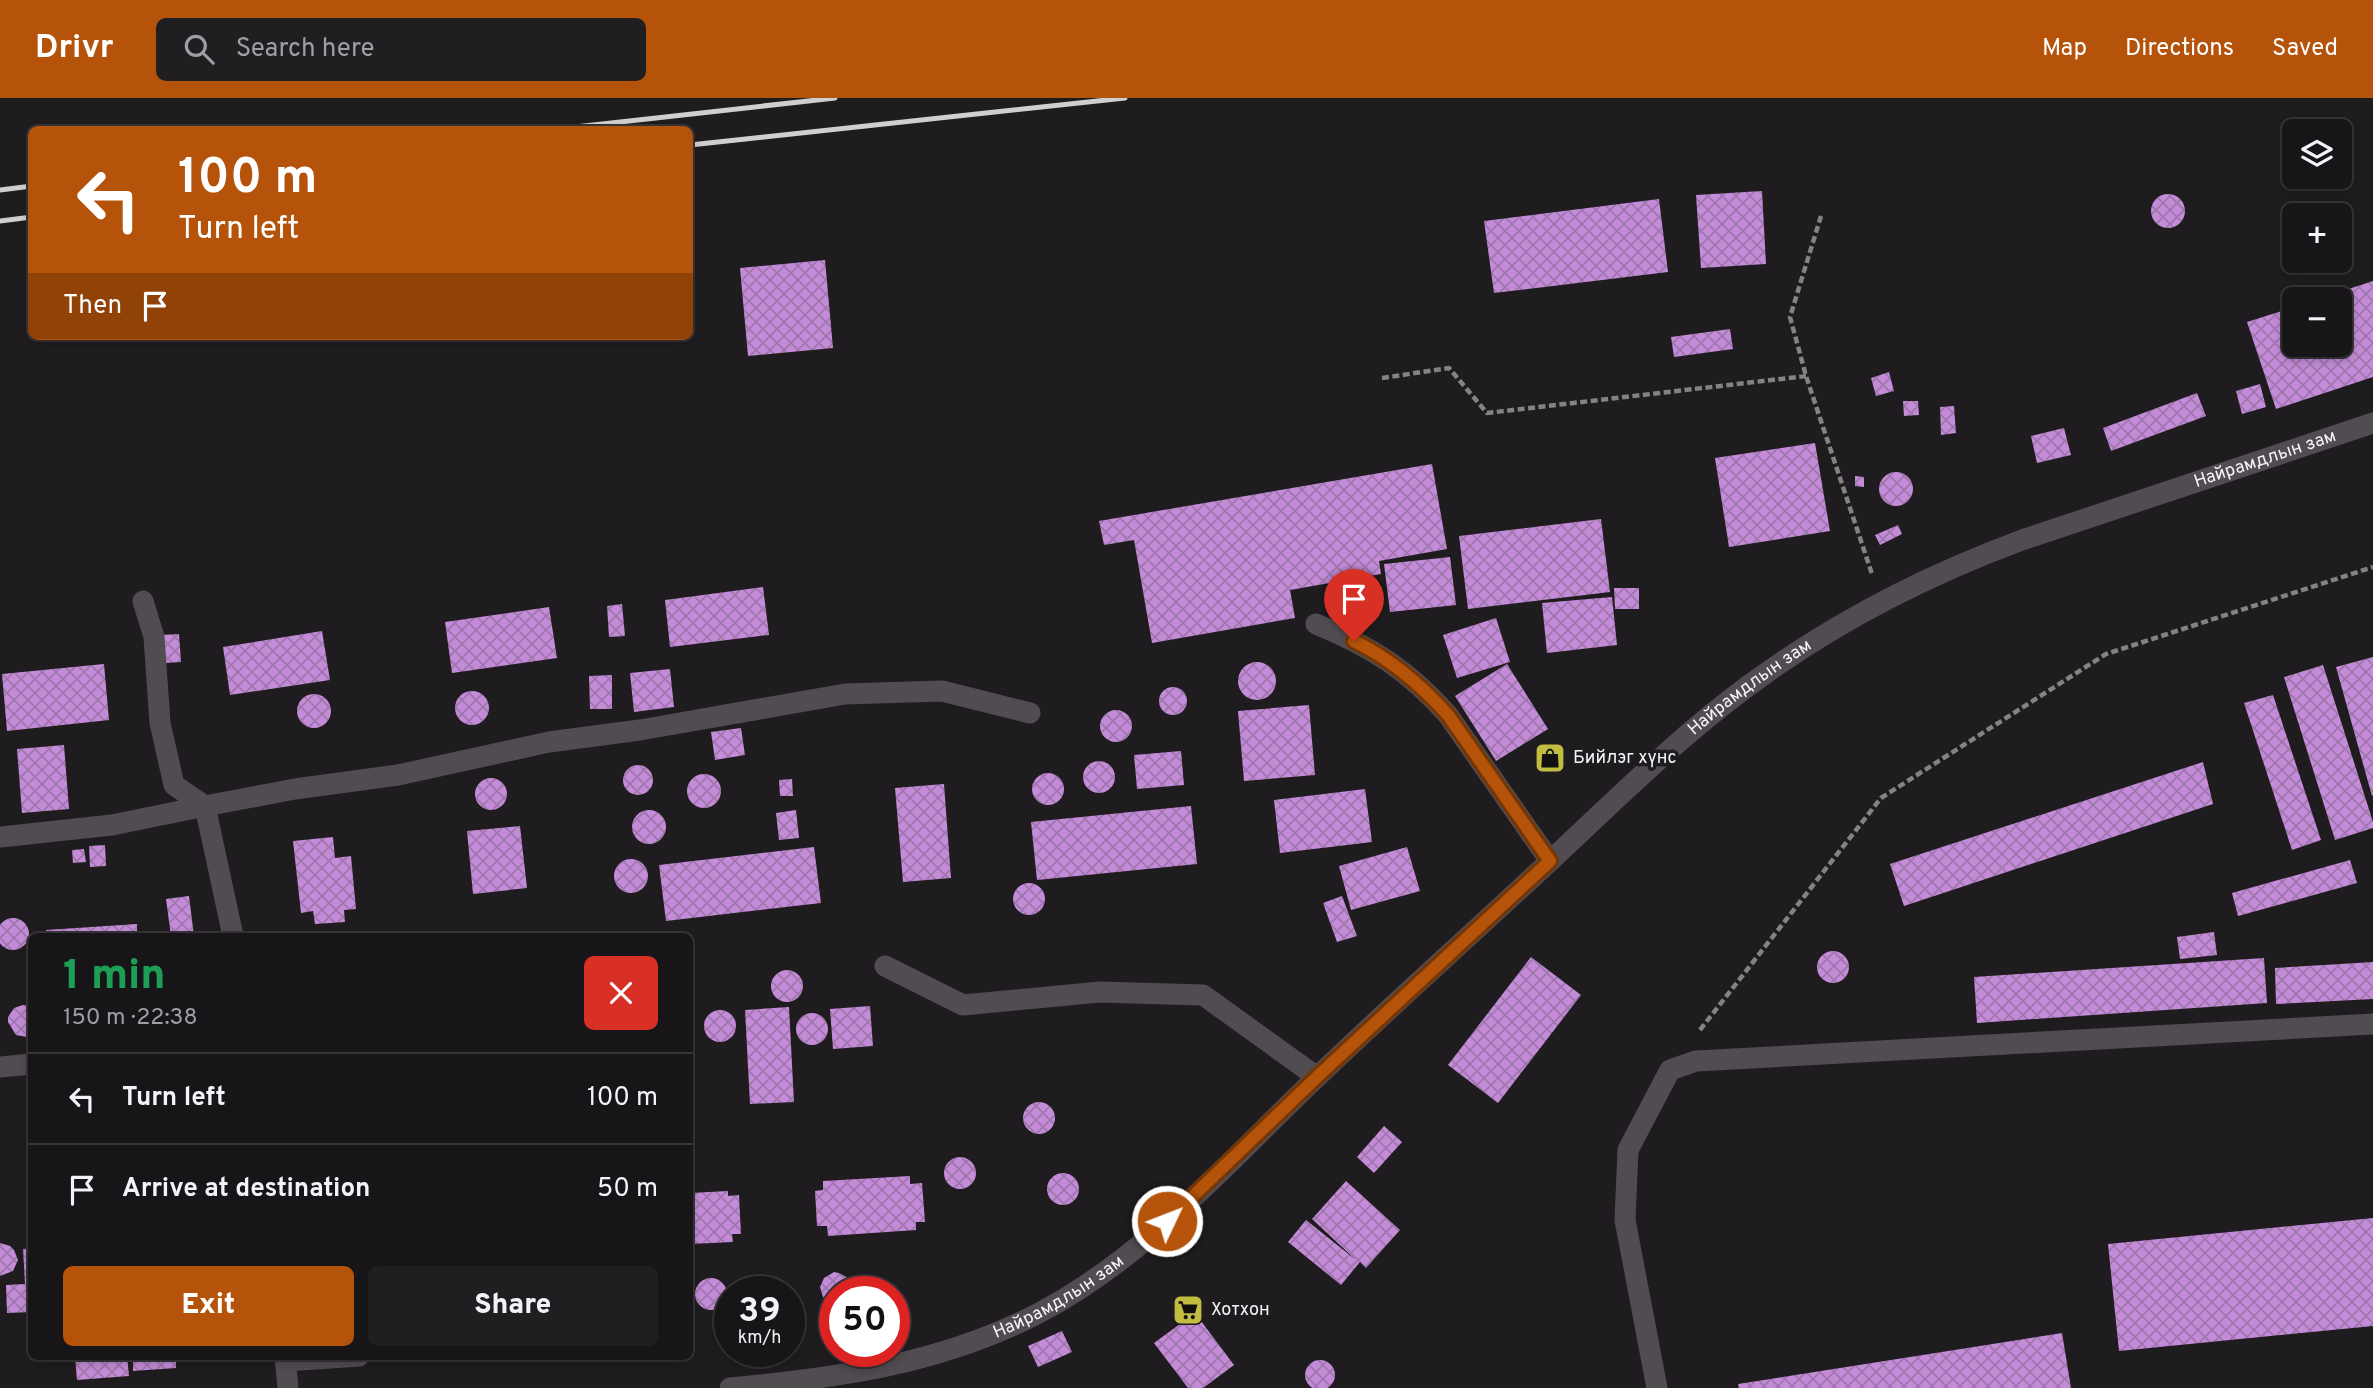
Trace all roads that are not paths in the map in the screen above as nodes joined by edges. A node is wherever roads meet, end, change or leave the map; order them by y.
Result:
1 (2373, 424) edge
2 (143, 601) dead end
3 (1316, 624) dead end
4 (1030, 713) dead end
5 (205, 806) junction
6 (0, 837) edge
7 (1550, 861) junction
8 (232, 933) edge
9 (885, 966) dead end
10 (2373, 1024) edge
11 (28, 1065) edge
12 (0, 1067) edge
13 (1317, 1077) junction
14 (286, 1360) edge
15 (863, 1380) edge
16 (288, 1388) edge
17 (730, 1388) edge
18 (1657, 1388) edge

1 - 7 street, Найрамдлын зам
2 - 5 street
3 - 7 street
4 - 5 street
5 - 6 street
5 - 8 street
7 - 13 street, Найрамдлын зам
9 - 13 street
10 - 18 street
11 - 12 street
13 - 15 street, Найрамдлын зам
14 - 16 street
15 - 17 street, Найрамдлын зам

